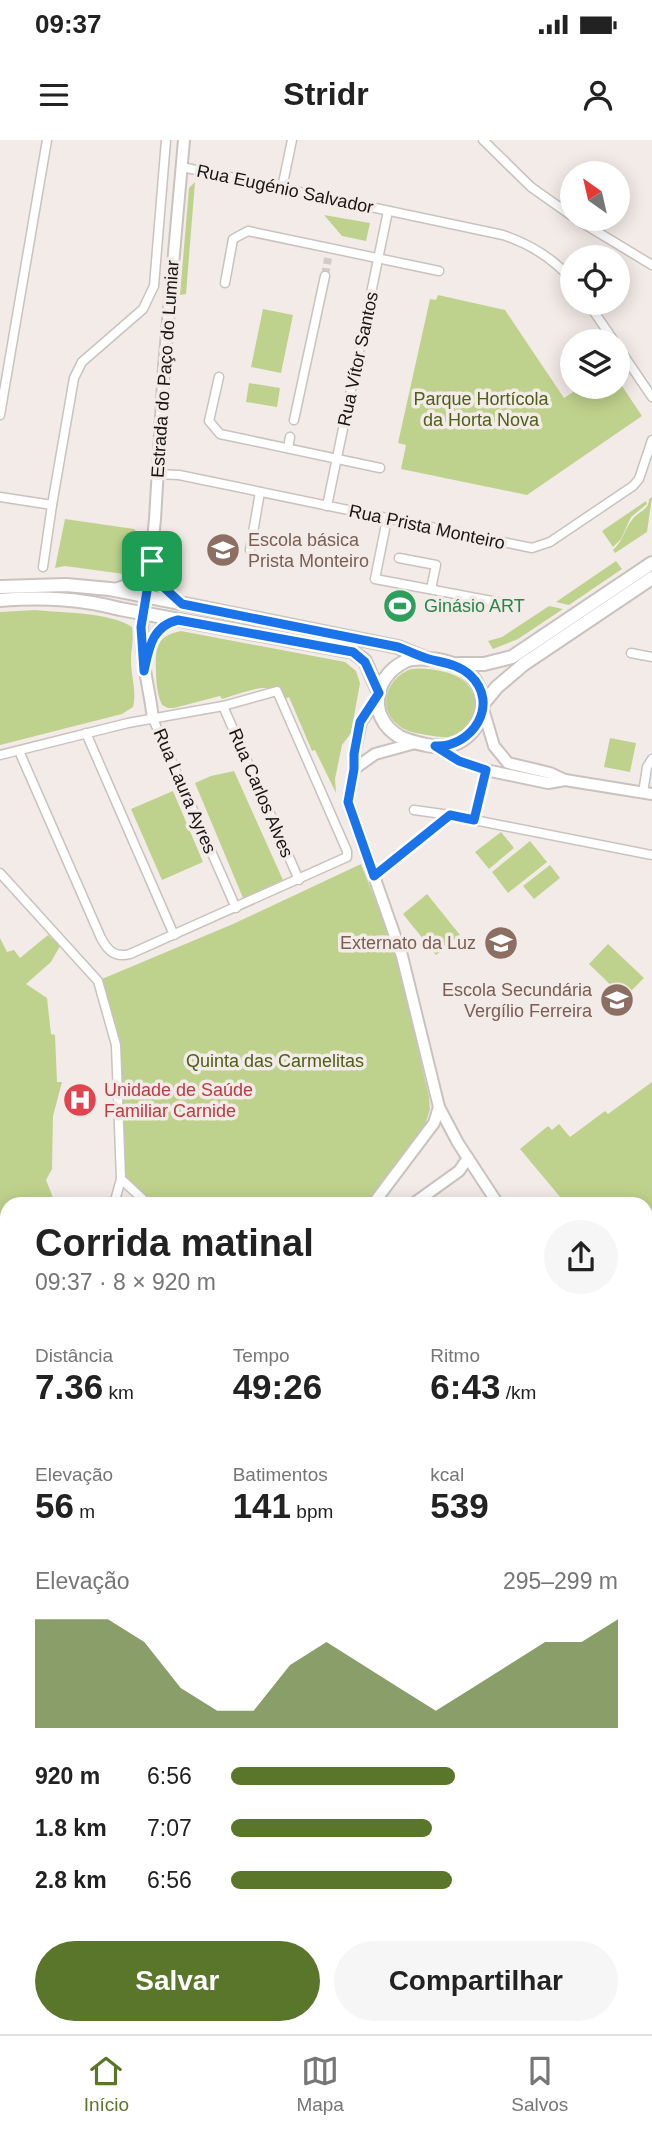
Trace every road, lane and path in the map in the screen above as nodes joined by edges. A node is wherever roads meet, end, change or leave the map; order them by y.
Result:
1 (47, 140) edge
2 (166, 140) edge
3 (184, 140) edge
4 (292, 140) edge
5 (483, 140) edge
6 (182, 167) junction
7 (282, 188) junction
8 (560, 208) edge
9 (388, 211) junction
10 (596, 231) edge
11 (330, 248) junction
12 (328, 258) tunnel mouth
13 (379, 258) junction
14 (652, 265) edge
15 (560, 268) edge
16 (439, 271) dead end
17 (324, 276) tunnel mouth
18 (225, 283) dead end
19 (630, 365) edge
20 (219, 377) dead end
21 (652, 397) edge
22 (0, 415) edge
23 (294, 420) dead end
24 (290, 438) dead end
25 (652, 440) edge
26 (288, 448) junction
27 (337, 458) junction
28 (380, 468) dead end
29 (157, 474) junction
30 (260, 492) junction
31 (1, 496) edge
32 (52, 505) junction
33 (327, 506) junction
34 (387, 519) junction
35 (250, 550) dead end
36 (399, 558) dead end
37 (152, 561) junction
38 (652, 564) edge
39 (43, 567) dead end
40 (652, 578) edge
41 (0, 587) edge
42 (110, 589) junction
43 (431, 589) junction
44 (144, 595) junction
45 (0, 600) edge
46 (88, 601) junction
47 (182, 604) junction
48 (514, 605) dead end
49 (144, 613) junction
50 (186, 620) junction
51 (631, 653) dead end
52 (652, 657) edge
53 (427, 659) junction
54 (448, 663) junction
55 (144, 671) junction
56 (379, 694) junction
57 (223, 706) junction
58 (483, 707) junction
59 (153, 719) junction
60 (86, 733) junction
61 (415, 743) junction
62 (435, 746) junction
63 (19, 751) junction
64 (0, 755) edge
65 (652, 760) edge
66 (354, 769) junction
67 (486, 770) junction
68 (565, 780) junction
69 (647, 793) edge
70 (414, 810) dead end
71 (450, 815) junction
72 (474, 820) junction
73 (652, 855) edge
74 (0, 873) edge
75 (374, 876) junction
76 (299, 880) junction
77 (236, 908) junction
78 (174, 934) junction
79 (439, 1107) junction
80 (423, 1138) junction
81 (458, 1143) junction
82 (468, 1157) junction
83 (121, 1179) junction
84 (116, 1197) edge
85 (140, 1197) edge
86 (378, 1197) edge
87 (423, 1197) edge
88 (494, 1197) edge

1 - 22 street
2 - 32 street
3 - 6 street, Estrada do Paço do Lumiar
4 - 7 street
5 - 8 street
6 - 7 street, Rua Eugénio Salvador
6 - 29 street, Estrada do Paço do Lumiar
7 - 9 street, Rua Eugénio Salvador
9 - 13 street, Rua Vítor Santos
9 - 15 street, Rua Eugénio Salvador
10 - 14 street
11 - 12 street
11 - 13 street
11 - 18 street
13 - 16 street
13 - 27 street, Rua Vítor Santos
17 - 23 street
19 - 21 street
20 - 26 street
24 - 26 street
25 - 34 street, Rua Prista Monteiro
26 - 27 street
27 - 28 street
27 - 33 street, Rua Vítor Santos
29 - 30 street, Rua Prista Monteiro
29 - 37 street, Estrada do Paço do Lumiar
30 - 33 street, Rua Prista Monteiro
30 - 35 street
31 - 32 street
32 - 39 street
33 - 34 street, Rua Prista Monteiro
34 - 43 street
36 - 43 street
37 - 42 street
37 - 44 street, Estrada do Paço do Lumiar
37 - 47 street
38 - 54 main road
40 - 58 main road
41 - 42 main road
42 - 44 main road
43 - 48 street
44 - 46 main road
44 - 47 main road
44 - 49 main road
45 - 46 main road
46 - 49 main road
47 - 53 main road
49 - 50 main road
49 - 55 street, Rua Laura Ayres
50 - 55 street, Rua Laura Ayres
50 - 56 main road
51 - 52 street
53 - 54 main road
53 - 56 main road
54 - 58 main road
55 - 59 street, Rua Laura Ayres
56 - 61 main road
56 - 66 street
57 - 59 street
57 - 76 street, Rua Carlos Alves
57 - 76 street
58 - 62 main road
58 - 68 street
59 - 60 street
59 - 77 street, Rua Laura Ayres
60 - 63 street
60 - 78 street
61 - 62 main road
61 - 66 street
62 - 67 street
63 - 64 street
63 - 78 street
65 - 69 street
66 - 75 street
67 - 68 street
67 - 72 street
68 - 69 street
70 - 71 street
71 - 72 street
71 - 75 street
72 - 73 street
74 - 83 street
75 - 79 street
76 - 77 street
77 - 78 street
79 - 80 street
79 - 81 street
80 - 81 street
80 - 86 street
81 - 82 street
82 - 87 street
82 - 88 street
83 - 84 street
83 - 85 street

